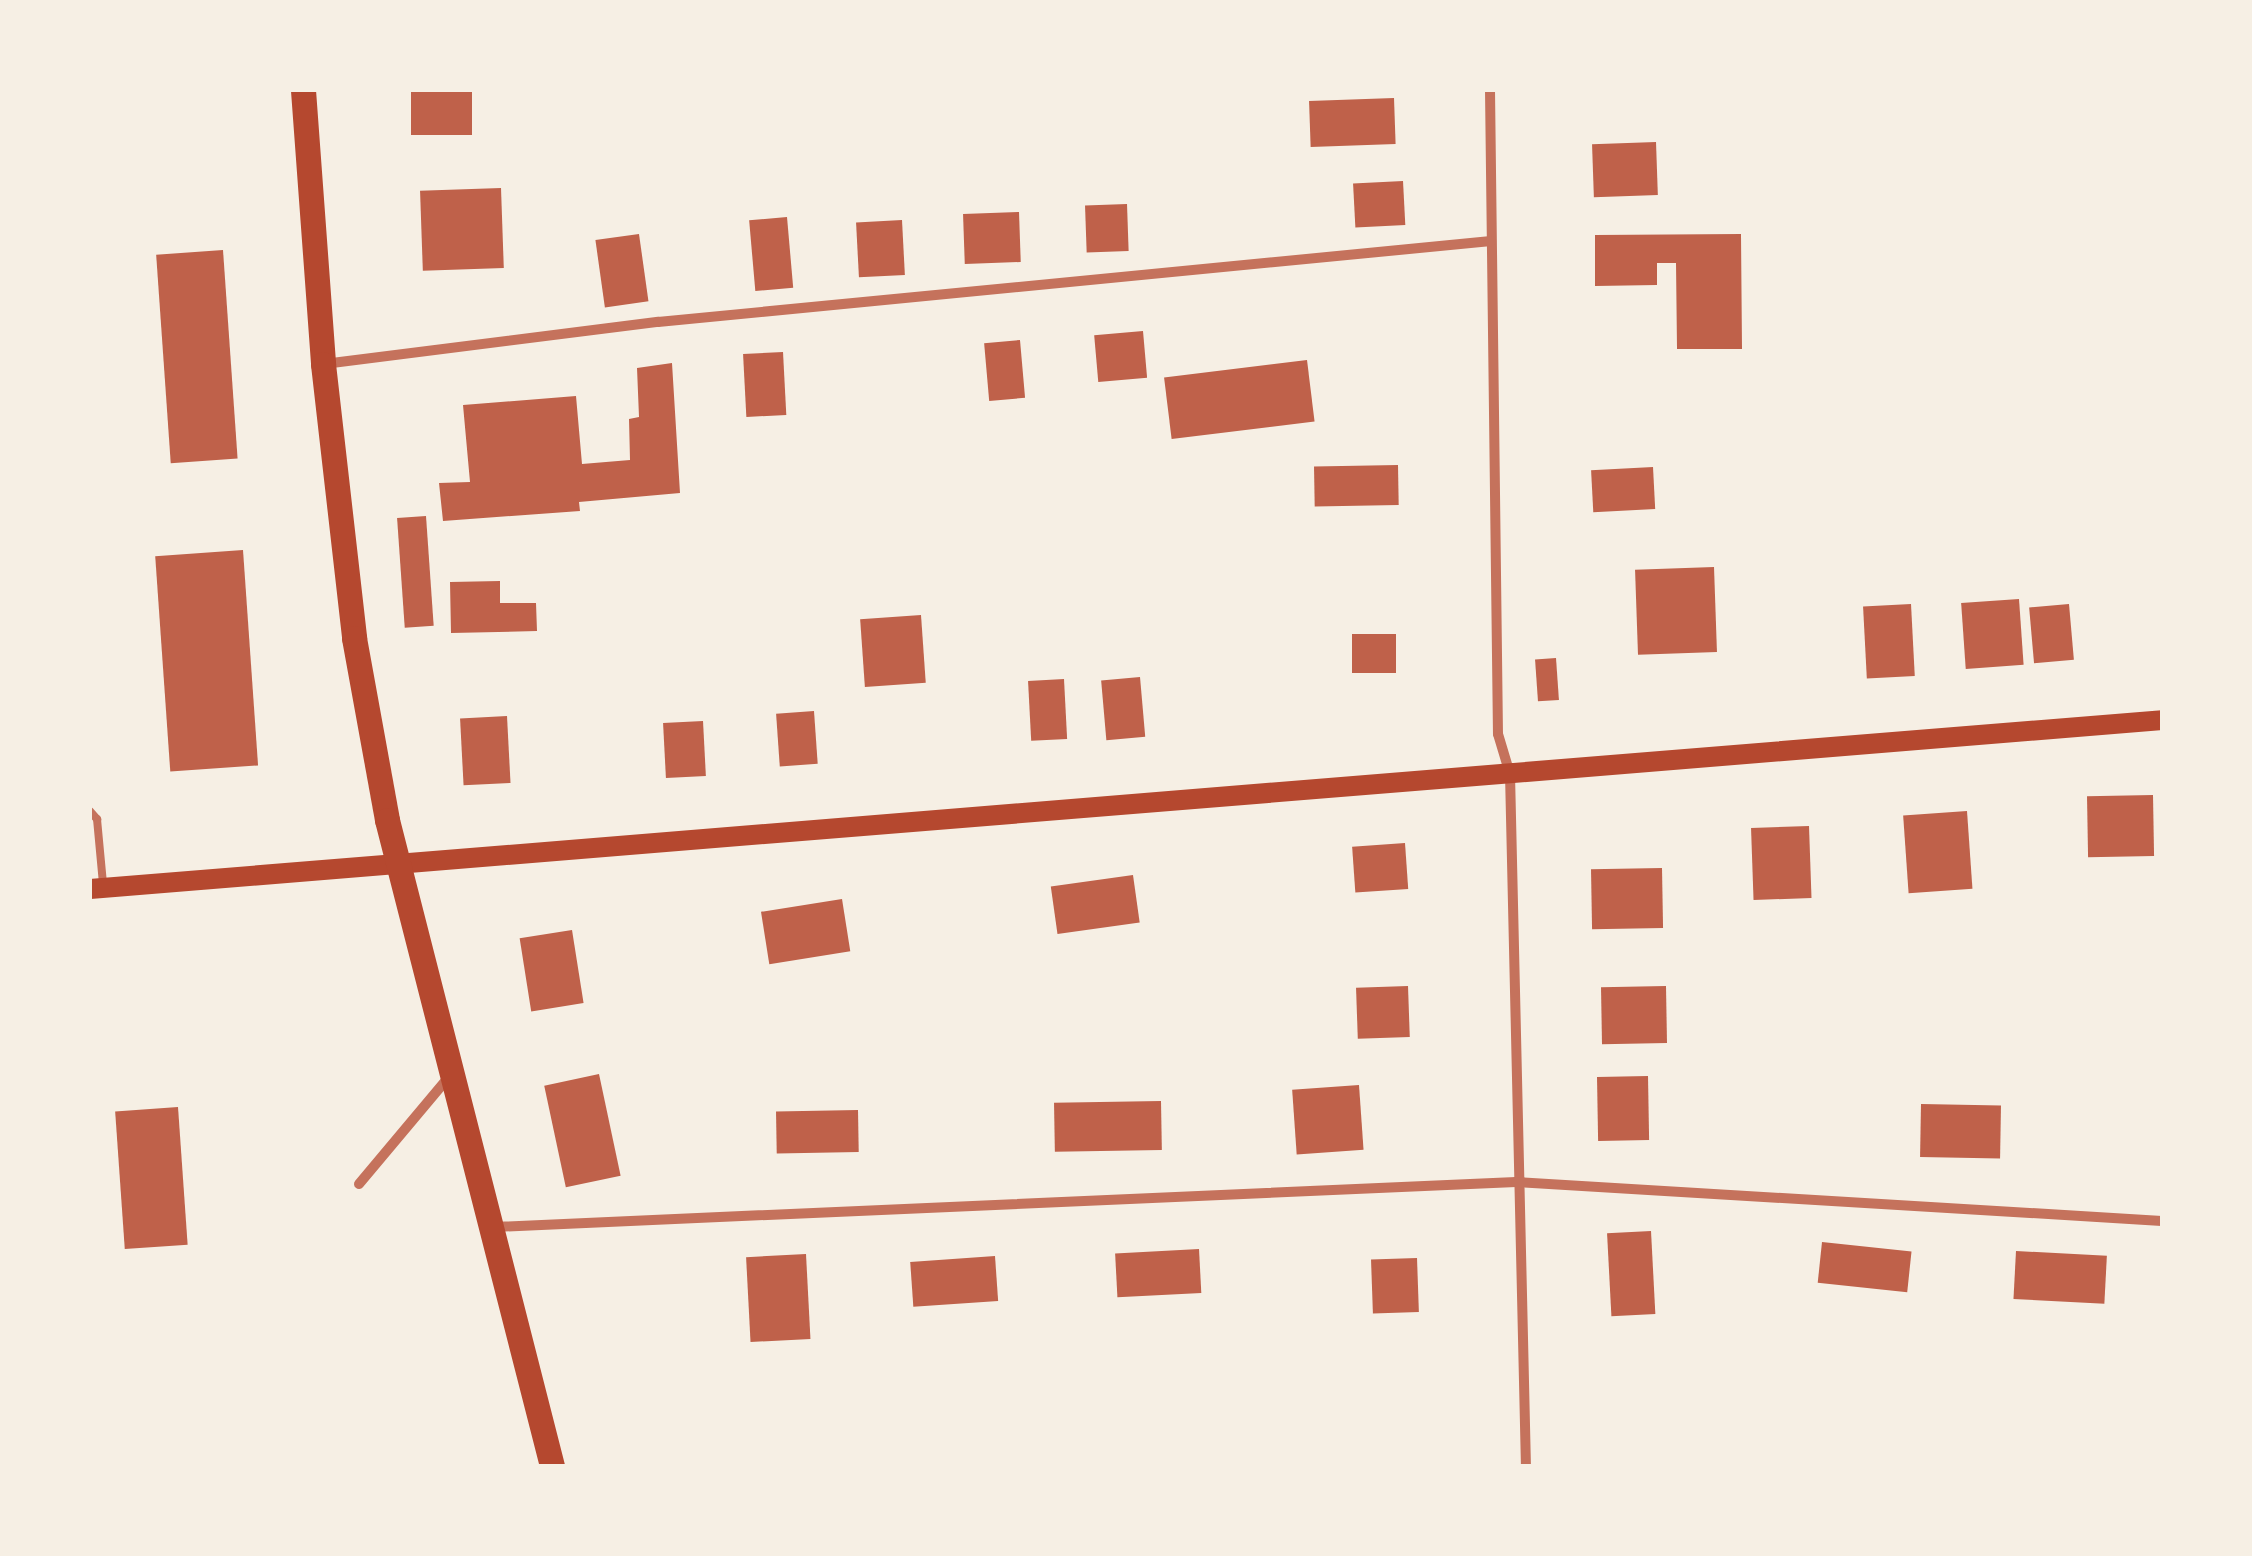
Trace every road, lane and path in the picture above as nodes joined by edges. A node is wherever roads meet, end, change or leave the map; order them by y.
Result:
1 (304, 90) edge
2 (1490, 90) edge
3 (1492, 241) junction
4 (323, 364) junction
5 (2162, 720) edge
6 (1510, 774) junction
7 (90, 811) edge
8 (394, 861) junction
9 (94, 890) edge
10 (452, 1073) junction
11 (1516, 1182) junction
12 (359, 1184) dead end
13 (2162, 1222) edge
14 (494, 1227) junction
15 (552, 1466) edge
16 (1526, 1466) edge

1 - 4 main road
2 - 3 street
3 - 4 street
3 - 6 street
4 - 8 main road
5 - 6 main road
6 - 8 main road
6 - 11 street
7 - 9 lane
8 - 9 main road
8 - 10 main road
10 - 12 street
10 - 14 main road
11 - 13 street
11 - 14 street
11 - 16 street
14 - 15 main road

